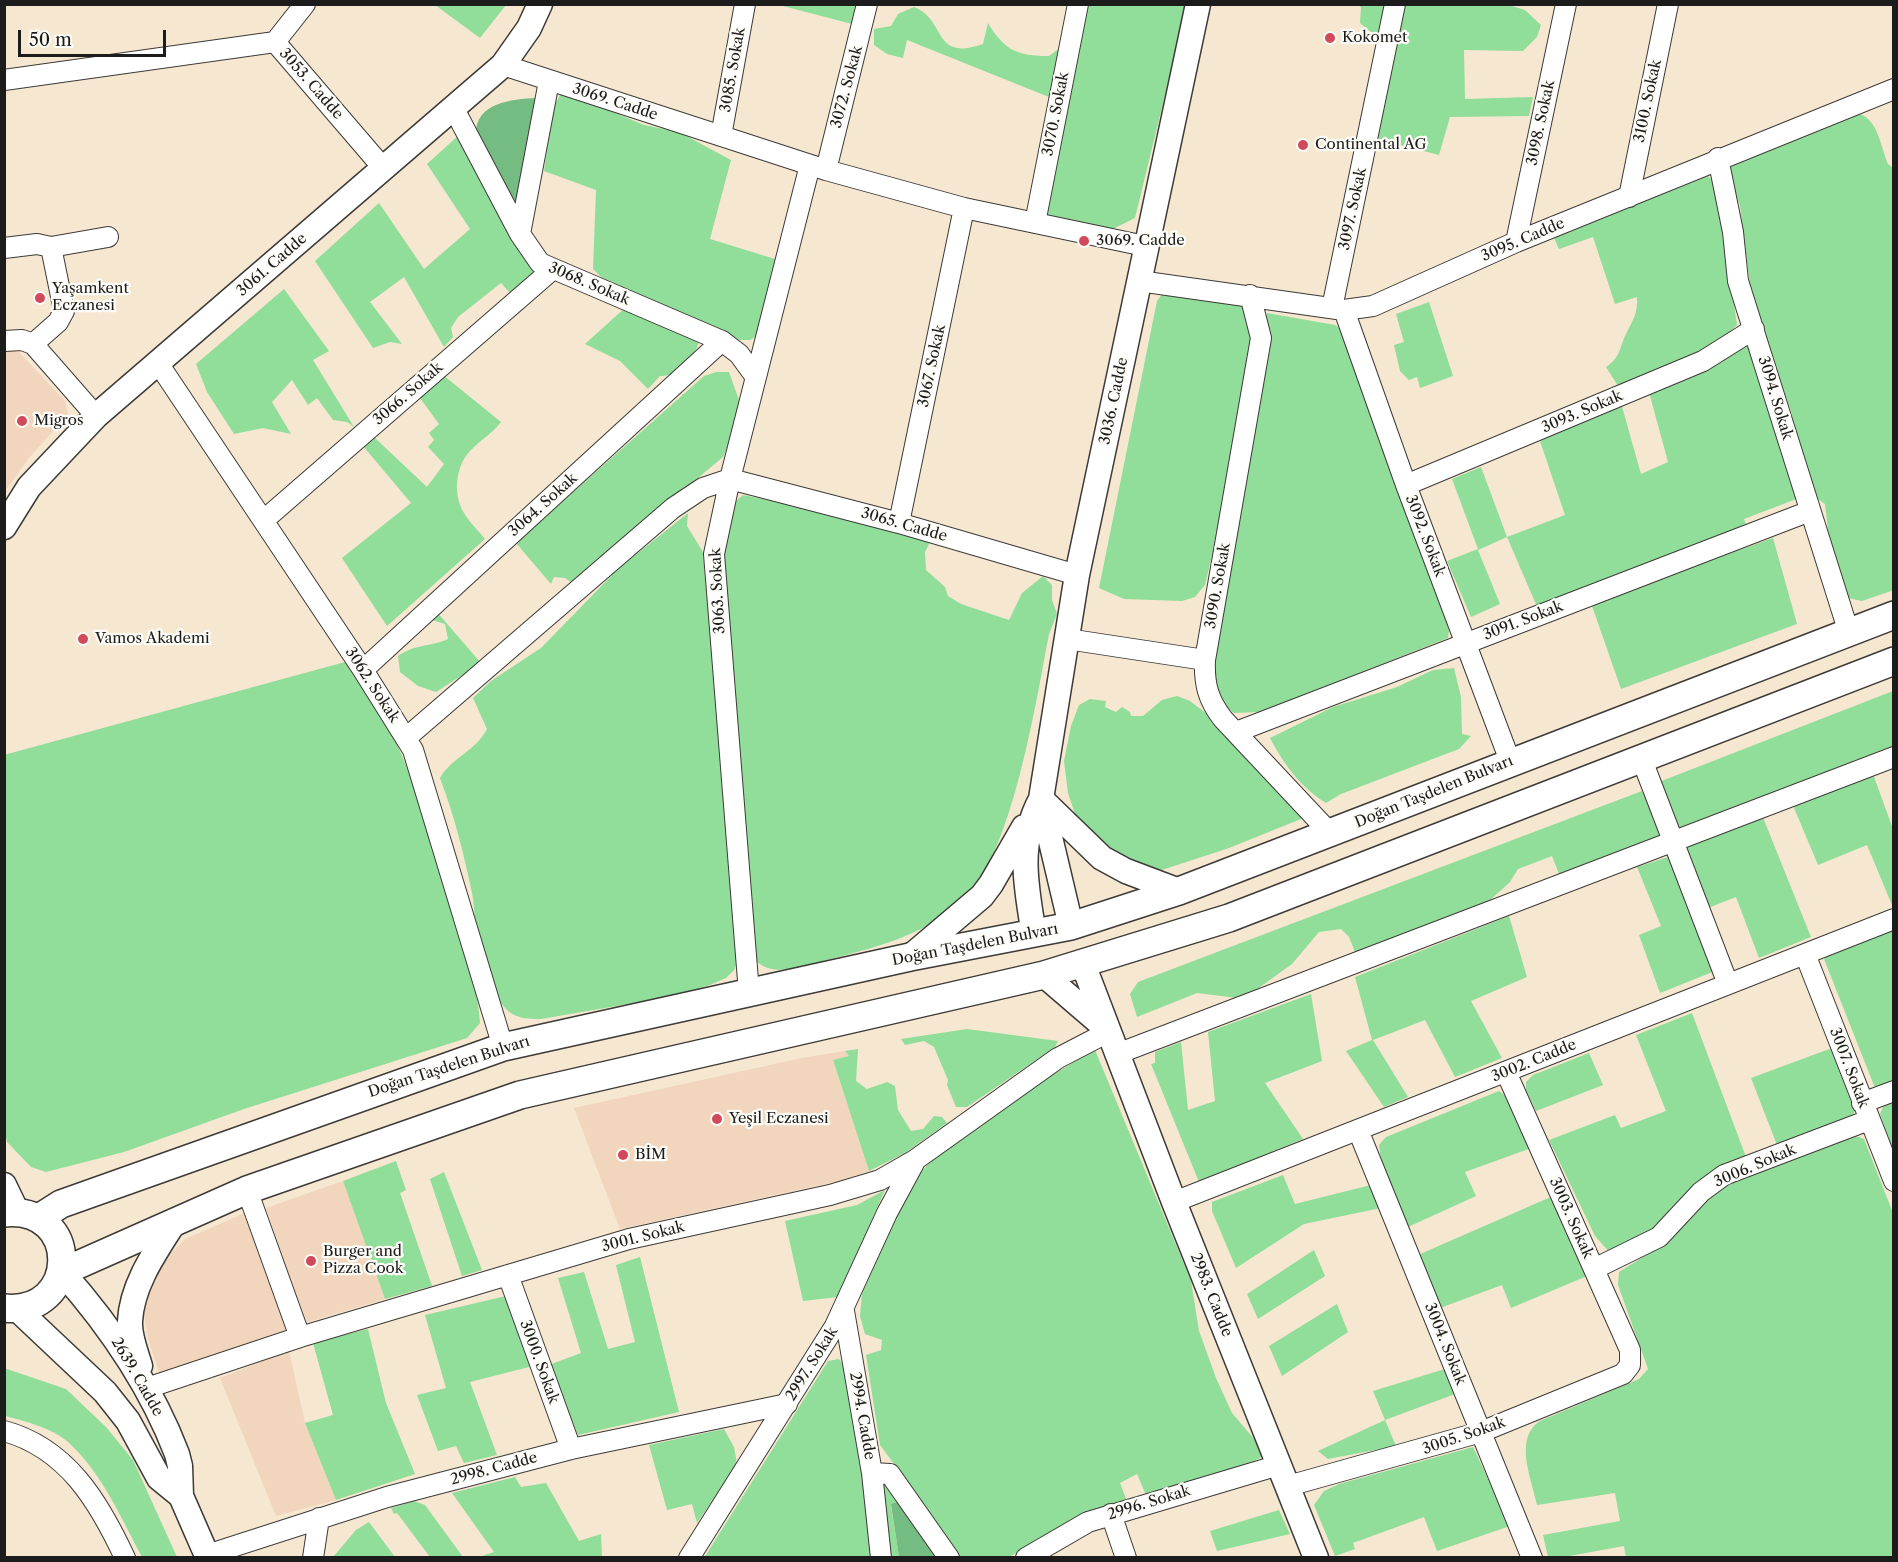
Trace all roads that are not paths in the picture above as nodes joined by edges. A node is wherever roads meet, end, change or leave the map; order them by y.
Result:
1 (305, 4) edge
2 (540, 4) edge
3 (745, 4) edge
4 (867, 4) edge
5 (1078, 4) edge
6 (1198, 4) edge
7 (1395, 4) edge
8 (1566, 4) edge
9 (1668, 4) edge
10 (275, 42) junction
11 (503, 65) junction
12 (4, 80) edge
13 (549, 81) junction
14 (1893, 89) edge
15 (454, 109) junction
16 (721, 136) junction
17 (1718, 158) junction
18 (818, 167) junction
19 (384, 169) junction
20 (1629, 197) junction
21 (964, 208) junction
22 (1035, 223) junction
23 (520, 234) junction
24 (108, 237) dead end
25 (1516, 242) junction
26 (1145, 246) junction
27 (51, 247) junction
28 (4, 248) edge
29 (553, 268) junction
30 (1139, 281) junction
31 (1250, 295) junction
32 (1338, 309) junction
33 (1754, 329) junction
34 (4, 341) edge
35 (722, 341) junction
36 (33, 344) junction
37 (158, 363) junction
38 (755, 376) junction
39 (96, 416) junction
40 (730, 479) junction
41 (1406, 485) junction
42 (1810, 511) junction
43 (264, 520) junction
44 (899, 523) junction
45 (4, 527) edge
46 (1077, 575) junction
47 (1893, 615) edge
48 (1849, 633) junction
49 (1067, 639) junction
50 (1466, 644) junction
51 (1205, 660) junction
52 (1893, 661) edge
53 (363, 669) junction
54 (1236, 732) junction
55 (406, 738) junction
56 (1893, 757) edge
57 (1642, 760) junction
58 (1510, 761) junction
59 (1041, 799) junction
60 (1330, 833) junction
61 (1673, 841) junction
62 (1179, 891) junction
63 (1893, 919) edge
64 (1071, 926) junction
65 (1034, 934) junction
66 (1805, 954) junction
67 (910, 957) junction
68 (1083, 963) junction
69 (1044, 975) junction
70 (1728, 984) junction
71 (749, 993) junction
72 (1114, 1042) junction
73 (503, 1047) junction
74 (1506, 1072) junction
75 (1893, 1091) edge
76 (1866, 1112) junction
77 (1358, 1130) junction
78 (915, 1160) junction
79 (1893, 1181) edge
80 (4, 1185) edge
81 (248, 1190) junction
82 (1174, 1202) junction
83 (20, 1214) edge
84 (175, 1221) junction
85 (1594, 1269) junction
86 (62, 1272) junction
87 (508, 1275) junction
88 (11, 1308) edge
89 (844, 1311) junction
90 (300, 1337) junction
91 (1630, 1365) joint
92 (147, 1389) junction
93 (787, 1404) junction
94 (4, 1431) edge
95 (1481, 1432) junction
96 (571, 1449) junction
97 (872, 1473) junction
98 (1283, 1476) junction
99 (181, 1496) junction
100 (1111, 1514) junction
101 (319, 1518) junction
102 (207, 1556) edge
103 (125, 1557) edge
104 (313, 1557) edge
105 (690, 1557) edge
106 (881, 1557) edge
107 (949, 1557) edge
108 (1026, 1557) edge
109 (1126, 1557) edge
110 (1316, 1557) edge
111 (1532, 1557) edge

1 - 10 street
2 - 11 street, 3061. Cadde
3 - 16 street, 3085. Sokak
4 - 18 street, 3072. Sokak
5 - 22 street, 3070. Sokak
6 - 26 street, 3036. Cadde
7 - 32 street, 3097. Sokak
8 - 25 street, 3098. Sokak
9 - 20 street, 3100. Sokak
10 - 12 street, 3053. Cadde
10 - 19 street, 3053. Cadde
11 - 13 street, 3069. Cadde
11 - 15 street, 3061. Cadde
13 - 16 street, 3069. Cadde
13 - 23 street
14 - 17 street, 3095. Cadde
15 - 19 street, 3061. Cadde
15 - 23 street, 3068. Sokak
16 - 18 street, 3069. Cadde
17 - 20 street, 3095. Cadde
17 - 33 street, 3094. Sokak
18 - 21 street, 3069. Cadde
18 - 38 street, 3063. Sokak
19 - 37 street, 3061. Cadde
20 - 25 street, 3095. Cadde
21 - 22 street, 3069. Cadde
21 - 44 street, 3067. Sokak
22 - 26 street, 3069. Cadde
23 - 29 street, 3068. Sokak
24 - 27 street
25 - 32 street, 3095. Cadde
26 - 30 street, 3036. Cadde
27 - 28 street
27 - 36 street
29 - 35 street, 3068. Sokak
29 - 43 street, 3066. Sokak
30 - 31 street, 3095. Cadde
30 - 46 street, 3036. Cadde
31 - 32 street, 3095. Cadde
31 - 51 street, 3090. Sokak
32 - 41 street, 3092. Sokak
33 - 41 street, 3093. Sokak
33 - 42 street, 3094. Sokak
34 - 36 street
35 - 38 street, 3068. Sokak
35 - 53 street, 3064. Sokak
36 - 39 street
37 - 39 street, 3061. Cadde
37 - 43 street, 3062. Sokak
38 - 40 street, 3063. Sokak
39 - 45 street, 3061. Cadde
40 - 44 street, 3065. Cadde
40 - 55 street
40 - 71 street, 3063. Sokak
41 - 50 street, 3092. Sokak
42 - 48 street, 3094. Sokak
42 - 50 street, 3091. Sokak
43 - 53 street, 3062. Sokak
44 - 46 street, 3065. Cadde
46 - 49 street, 3036. Cadde
47 - 48 main road, Doğan Taşdelen Bulvarı
48 - 58 main road, Doğan Taşdelen Bulvarı
49 - 51 street
49 - 59 street, 3036. Cadde
50 - 54 street, 3091. Sokak
50 - 58 street, 3092. Sokak
51 - 54 street, 3090. Sokak
52 - 57 main road
53 - 55 street, 3062. Sokak
54 - 60 street, 3090. Sokak
55 - 73 street, 3062. Sokak
56 - 61 street, 3001. Sokak
57 - 61 street
57 - 68 main road
58 - 60 main road, Doğan Taşdelen Bulvarı
59 - 62 street
59 - 64 street, 3036. Cadde
59 - 65 street, 3036. Cadde
59 - 67 street
60 - 62 main road, Doğan Taşdelen Bulvarı
61 - 70 street
61 - 72 street, 3001. Sokak
62 - 64 main road, Doğan Taşdelen Bulvarı
63 - 66 street, 3002. Cadde
64 - 65 main road, Doğan Taşdelen Bulvarı
64 - 68 main road
65 - 67 main road, Doğan Taşdelen Bulvarı
65 - 69 main road
66 - 70 street, 3002. Cadde
66 - 76 street, 3007. Sokak
67 - 71 main road, Doğan Taşdelen Bulvarı
68 - 69 main road
68 - 72 street, 2983. Cadde
69 - 72 street, 2983. Cadde
69 - 81 main road
70 - 74 street, 3002. Cadde
71 - 73 main road, Doğan Taşdelen Bulvarı
72 - 78 street, 3001. Sokak
72 - 82 street, 2983. Cadde
73 - 83 main road, Doğan Taşdelen Bulvarı
74 - 77 street, 3002. Cadde
74 - 85 street, 3003. Sokak
75 - 76 street, 3006. Sokak
76 - 79 street, 3007. Sokak
76 - 85 street, 3006. Sokak
77 - 82 street, 3002. Cadde
77 - 95 street, 3004. Sokak
78 - 87 street, 3001. Sokak
78 - 89 street, 2997. Sokak
80 - 83 street
81 - 84 main road
81 - 90 street
82 - 98 street, 2983. Cadde
83 - 86 main road
84 - 86 main road
84 - 92 street
85 - 91 street, 3003. Sokak
86 - 88 main road
86 - 92 street, 2639. Cadde
87 - 90 street, 3001. Sokak
87 - 96 street, 3000. Sokak
88 - 99 street, 2639. Cadde
89 - 93 street, 2997. Sokak
89 - 97 street, 2994. Cadde
90 - 92 street, 3001. Sokak
91 - 95 street, 3005. Sokak
92 - 99 street, 2639. Cadde
93 - 96 street, 2998. Cadde
93 - 105 street, 2997. Sokak
94 - 103 street
95 - 98 street, 3005. Sokak
95 - 111 street, 3004. Sokak
96 - 101 street, 2998. Cadde
97 - 106 street
97 - 107 street, 2994. Cadde
98 - 100 street, 2996. Sokak
98 - 110 street, 2983. Cadde
99 - 102 street, 2639. Cadde
100 - 108 street, 2996. Sokak
100 - 109 street
101 - 102 street, 2998. Cadde
101 - 104 street

